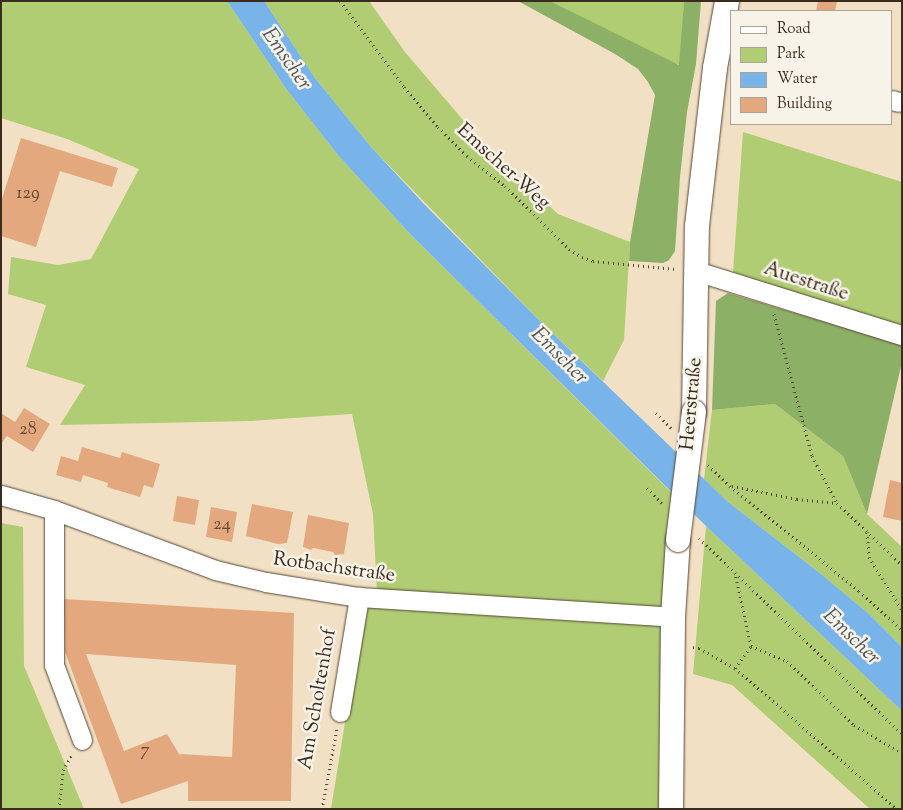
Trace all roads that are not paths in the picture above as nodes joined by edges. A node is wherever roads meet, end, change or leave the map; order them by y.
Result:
1 (726, 1) edge
2 (726, 45) edge
3 (696, 271) junction
4 (902, 335) edge
5 (1, 495) edge
6 (54, 510) junction
7 (359, 597) junction
8 (673, 617) junction
9 (340, 712) road end
10 (82, 740) road end
11 (671, 809) edge

1 - 2 main road, Heerstraße
2 - 3 main road, Heerstraße
3 - 4 street, Auestraße
3 - 8 main road, Heerstraße, bridge
5 - 6 street, Rotbachstraße
6 - 7 street, Rotbachstraße
6 - 10 street
7 - 8 street, Rotbachstraße
7 - 9 street, Am Scholtenhof
8 - 11 main road, Heerstraße

